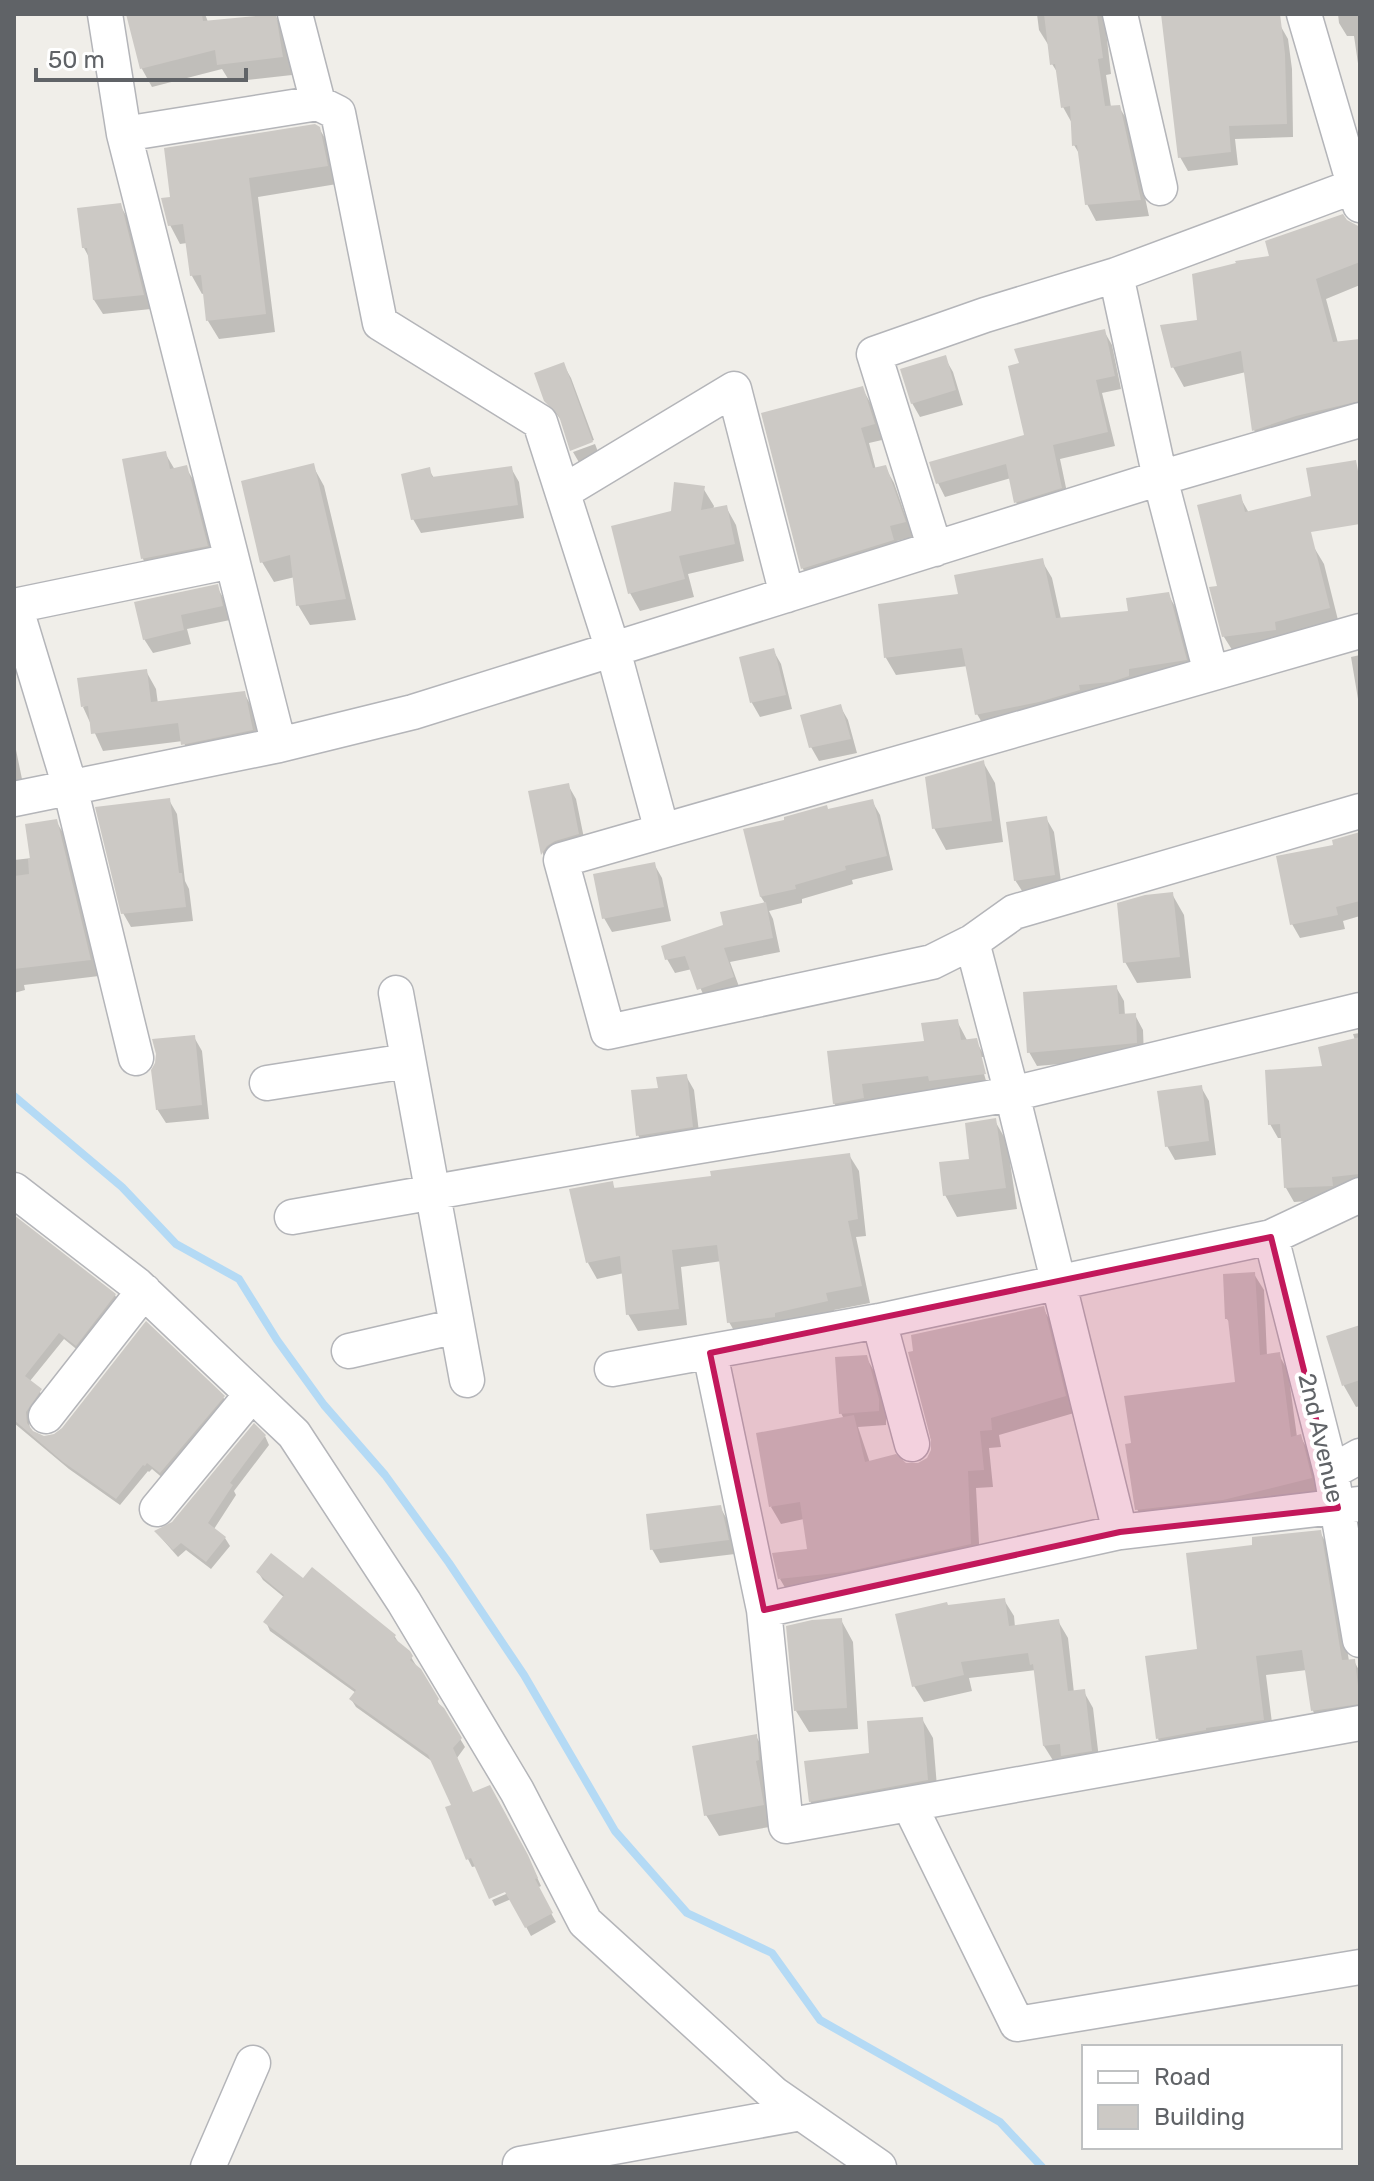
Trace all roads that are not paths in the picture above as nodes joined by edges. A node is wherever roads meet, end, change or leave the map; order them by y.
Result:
1 (105, 14) edge
2 (295, 14) edge
3 (1120, 14) edge
4 (1304, 14) edge
5 (318, 103) junction
6 (124, 134) junction
7 (1160, 188) dead end
8 (1359, 192) edge
9 (1116, 275) junction
10 (1360, 420) edge
11 (1160, 478) junction
12 (563, 492) junction
13 (935, 549) junction
14 (232, 561) junction
15 (787, 595) junction
16 (14, 606) edge
17 (1360, 631) edge
18 (613, 650) junction
19 (1211, 673) junction
20 (279, 745) junction
21 (70, 787) junction
22 (14, 799) edge
23 (1360, 811) edge
24 (662, 831) junction
25 (972, 942) junction
26 (396, 993) dead end
27 (1360, 1010) edge
28 (136, 1058) dead end
29 (407, 1061) junction
30 (267, 1083) dead end
31 (1012, 1094) junction
32 (14, 1190) edge
33 (431, 1192) junction
34 (1360, 1195) edge
35 (292, 1217) dead end
36 (1271, 1237) junction
37 (1058, 1282) junction
38 (144, 1291) junction
39 (879, 1321) junction
40 (457, 1326) junction
41 (349, 1351) dead end
42 (710, 1353) junction
43 (612, 1369) dead end
44 (467, 1380) dead end
45 (252, 1394) junction
46 (46, 1416) dead end
47 (912, 1444) dead end
48 (1345, 1464) edge
49 (1349, 1506) edge
50 (157, 1509) dead end
51 (1120, 1532) junction
52 (764, 1610) junction
53 (1360, 1640) edge
54 (1360, 1723) edge
55 (909, 1804) junction
56 (1360, 1967) edge
57 (253, 2063) dead end
58 (801, 2113) junction
59 (520, 2164) dead end
60 (208, 2167) edge
61 (879, 2167) edge

1 - 6 street
2 - 5 street
3 - 7 street
4 - 8 street
5 - 6 street
5 - 12 street
6 - 14 street
8 - 9 street
9 - 11 street
9 - 13 street
10 - 11 street
11 - 13 street
11 - 19 street
12 - 15 street
12 - 18 street
13 - 15 street
14 - 16 street
14 - 20 street
15 - 18 street
16 - 21 street
17 - 19 street
18 - 20 street
18 - 24 street
19 - 24 street
20 - 21 street
21 - 22 street
21 - 28 street
23 - 25 street
24 - 25 street
25 - 31 street
26 - 29 street
27 - 31 street
29 - 30 street
29 - 33 street
31 - 33 street
31 - 37 street
32 - 38 street
33 - 35 street
33 - 40 street
34 - 36 street
36 - 37 street
36 - 48 street, 2nd Avenue
37 - 39 street
37 - 51 street
38 - 45 street
38 - 46 street
39 - 42 street
39 - 47 street
40 - 41 street
40 - 44 street
42 - 43 street
42 - 52 street
45 - 50 street
45 - 58 street
48 - 49 street, 2nd Avenue
49 - 51 street
49 - 53 street, 2nd Avenue
51 - 52 street
52 - 55 street
54 - 55 street
55 - 56 street
57 - 60 street
58 - 59 street
58 - 61 street

